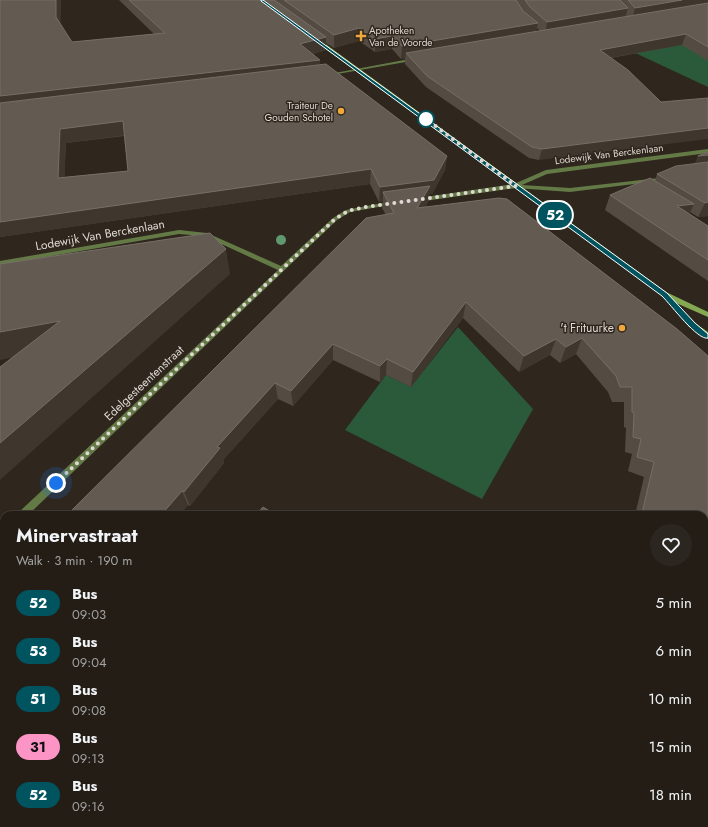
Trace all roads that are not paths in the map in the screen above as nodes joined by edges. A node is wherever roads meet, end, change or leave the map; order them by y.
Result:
1 (312, 37) edge
2 (420, 58) edge
3 (357, 69) junction
4 (317, 76) edge
5 (708, 151) edge
6 (671, 177) edge
7 (516, 186) junction
8 (412, 200) edge
9 (404, 202) edge
10 (0, 263) edge
11 (282, 269) junction
12 (664, 294) junction
13 (708, 315) edge
14 (708, 336) edge
15 (26, 511) edge

1 - 3 street
2 - 3 street
3 - 4 street
3 - 7 street
5 - 7 street, Lodewijk Van Berckenlaan
6 - 7 street, Lodewijk Van Berckenlaan
7 - 8 street, Lodewijk Van Berckenlaan
7 - 12 street
9 - 11 street, Edelgesteentenstraat
10 - 11 street, Lodewijk Van Berckenlaan
11 - 15 street, Edelgesteentenstraat
12 - 13 street
12 - 14 street

